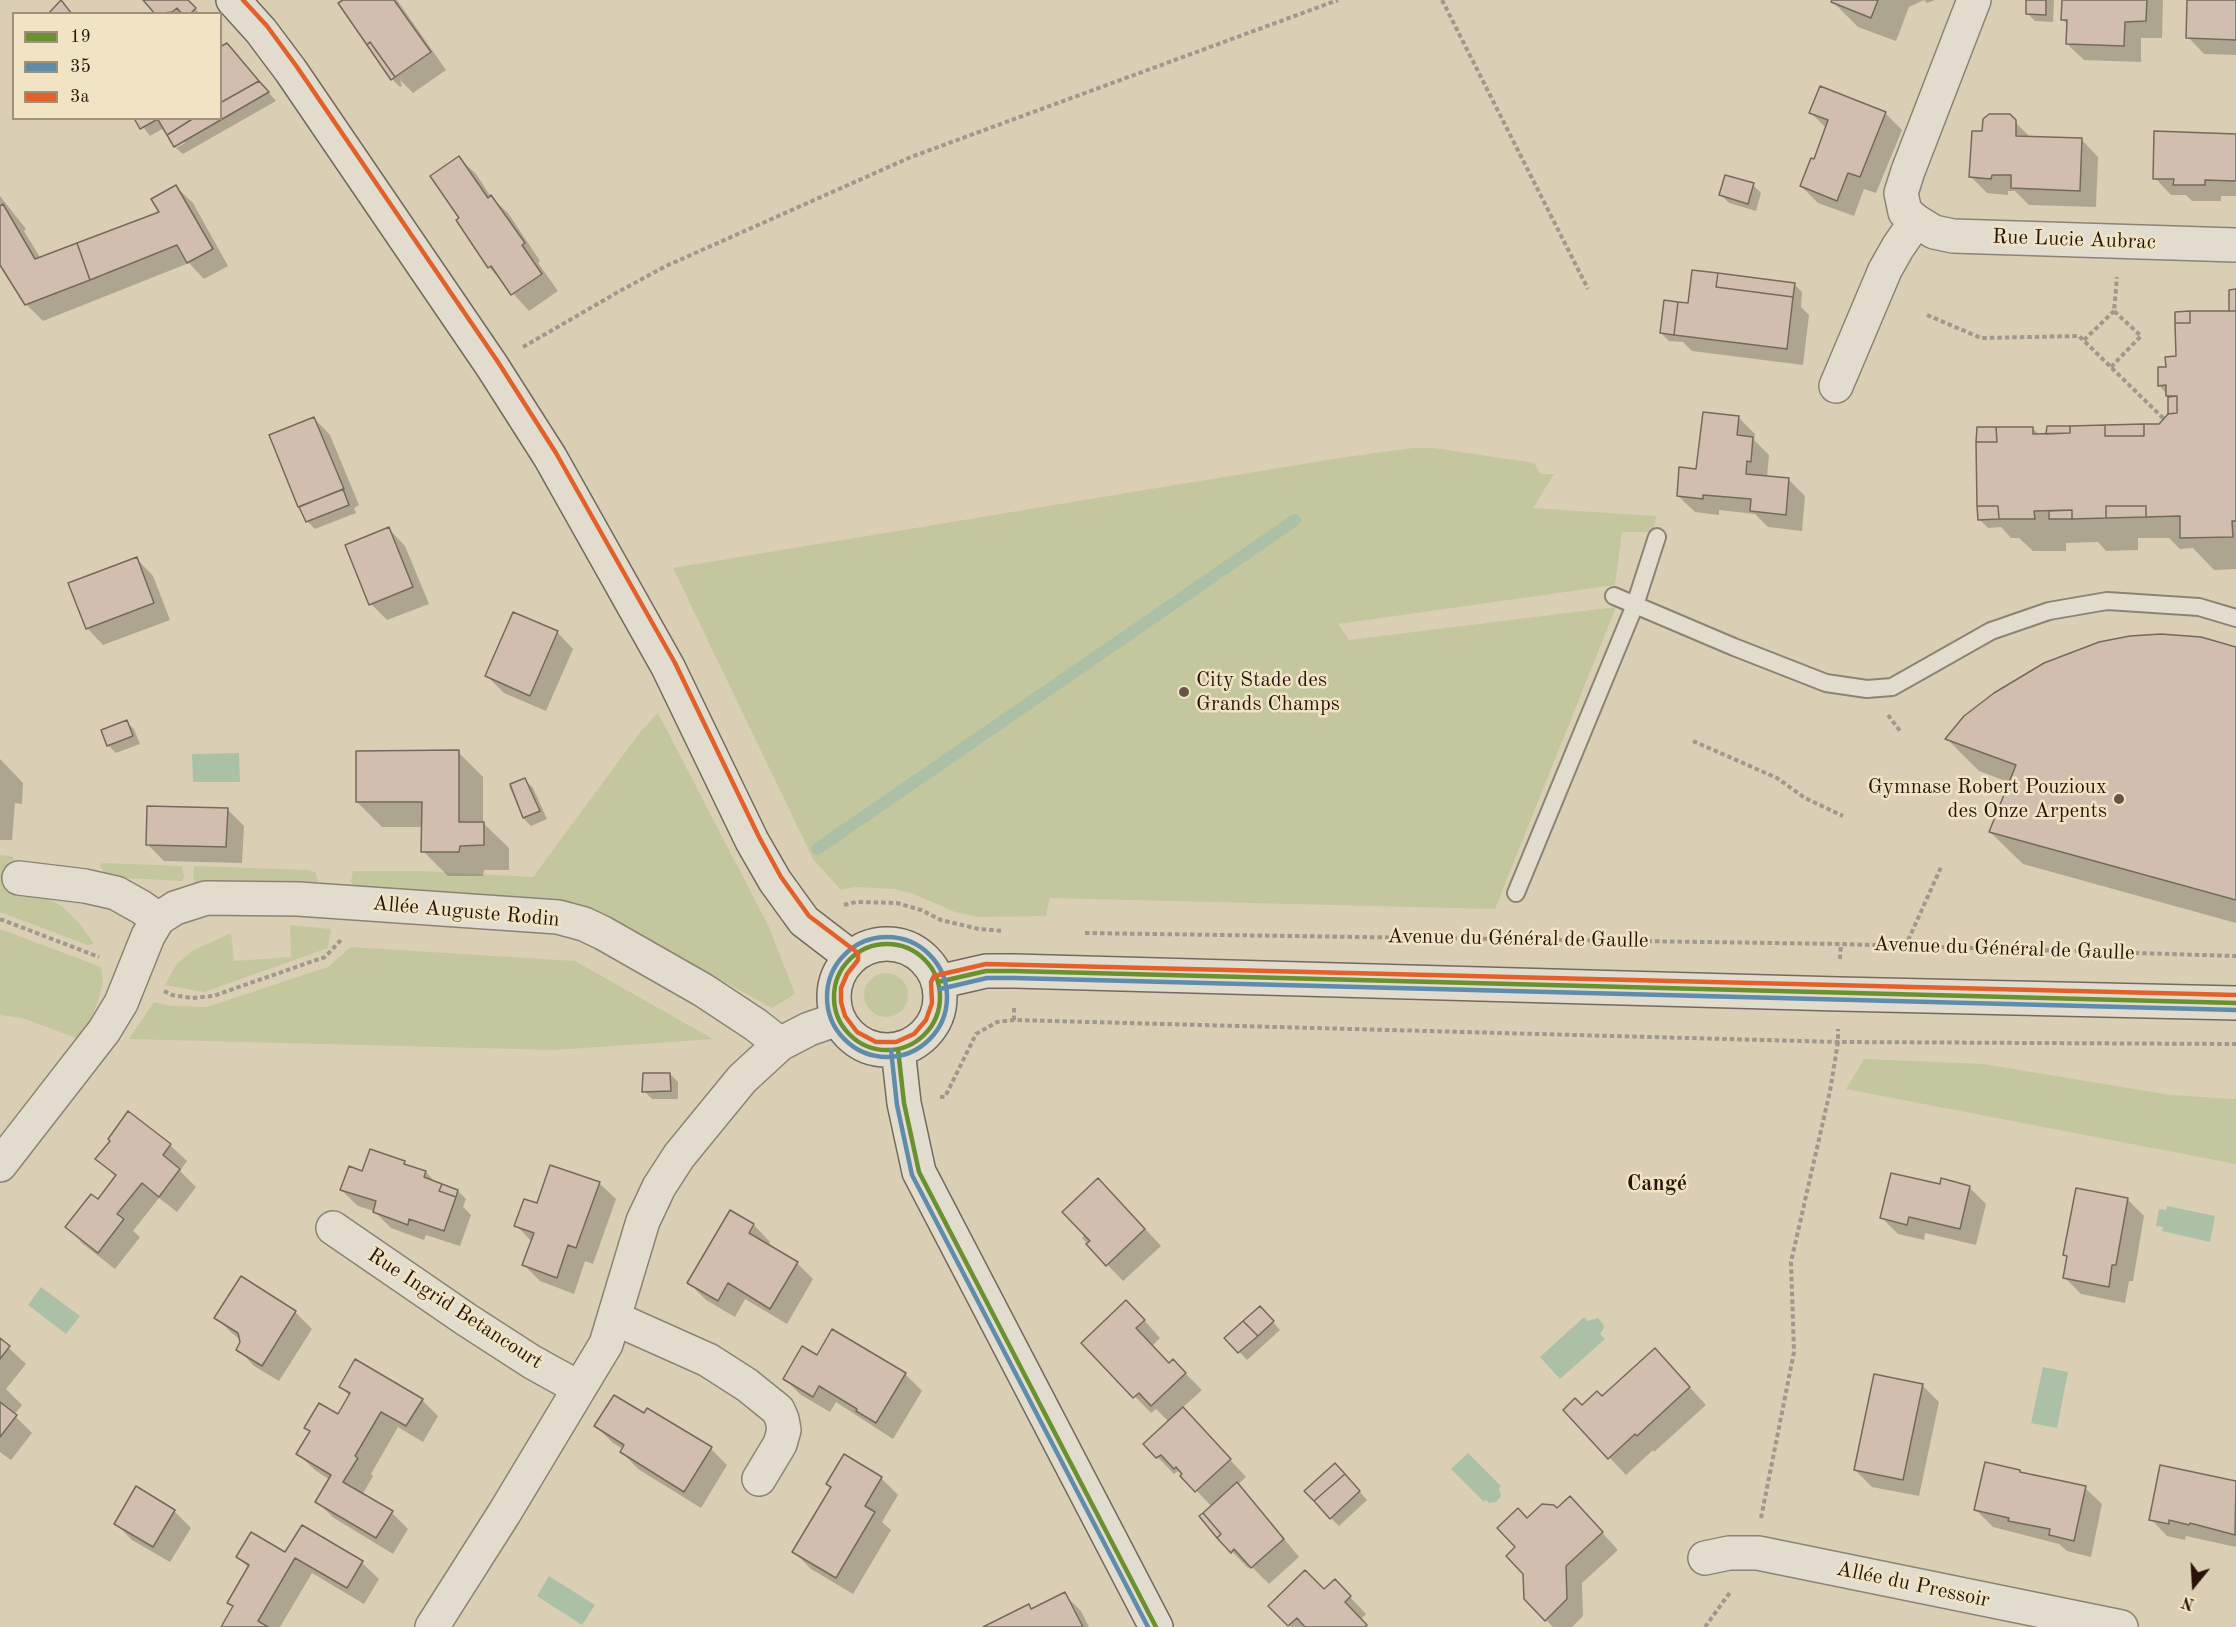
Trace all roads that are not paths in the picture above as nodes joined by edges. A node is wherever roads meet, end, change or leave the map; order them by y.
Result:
1 (233, 0) edge
2 (1974, 0) edge
3 (1916, 221) junction
4 (2236, 245) edge
5 (1836, 386) dead end
6 (1657, 537) dead end
7 (1614, 596) dead end
8 (1635, 605) junction
9 (2236, 618) edge
10 (19, 879) dead end
11 (1516, 893) dead end
12 (158, 919) junction
13 (851, 957) junction
14 (938, 982) junction
15 (2236, 1003) edge
16 (838, 1018) junction
17 (780, 1044) junction
18 (898, 1049) junction
19 (0, 1165) edge
20 (333, 1228) dead end
21 (614, 1318) junction
22 (579, 1388) junction
23 (759, 1479) dead end
24 (1704, 1558) dead end
25 (432, 1627) edge
26 (1156, 1627) edge
27 (2121, 1627) edge

1 - 13 street
2 - 3 street
3 - 4 street, Rue Lucie Aubrac
3 - 5 street
6 - 8 lane
7 - 8 lane
8 - 9 lane
8 - 11 lane
10 - 12 street
12 - 17 street, Allée Auguste Rodin
12 - 19 street
13 - 14 street
13 - 16 street
14 - 15 street
14 - 18 street
16 - 17 street
16 - 18 street
17 - 21 street
18 - 26 street
20 - 22 street, Rue Ingrid Betancourt
21 - 22 street
21 - 23 street
22 - 25 street
24 - 27 street, Allée du Pressoir

